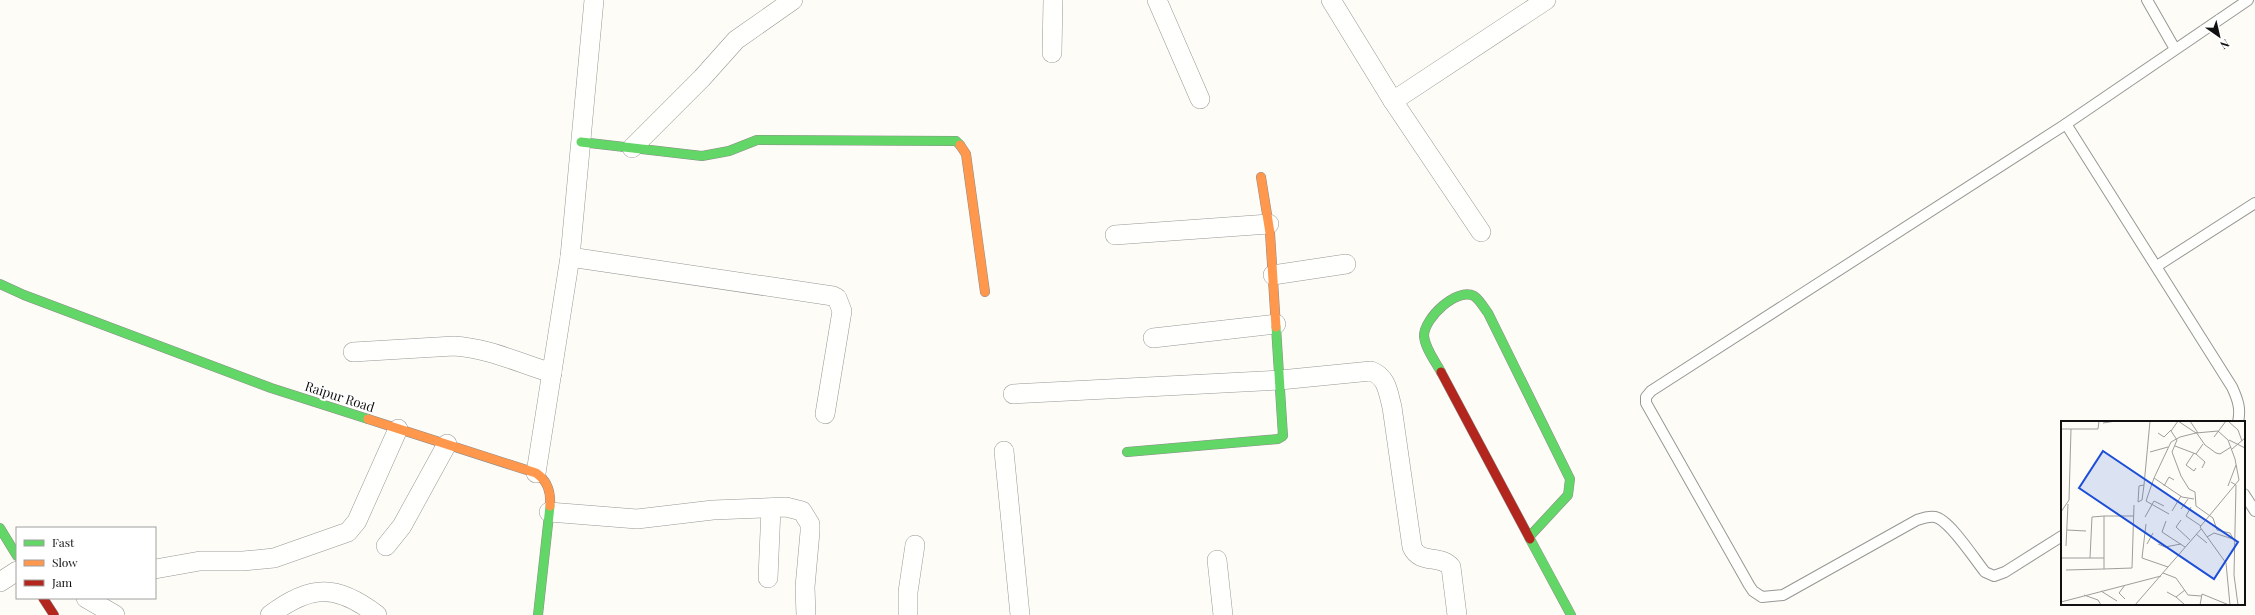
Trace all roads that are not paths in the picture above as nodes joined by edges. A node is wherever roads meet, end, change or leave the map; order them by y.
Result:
1 (594, 0) edge
2 (793, 0) edge
3 (1053, 0) edge
4 (1157, 0) edge
5 (1331, 0) edge
6 (1546, 0) edge
7 (2147, 0) edge
8 (2248, 0) edge
9 (2175, 49) junction
10 (1052, 53) dead end
11 (1200, 99) dead end
12 (1393, 101) junction
13 (2066, 124) junction
14 (581, 142) junction
15 (632, 148) junction
16 (1261, 177) dead end
17 (2255, 202) edge
18 (1269, 224) junction
19 (1480, 232) dead end
20 (1115, 235) dead end
21 (570, 257) junction
22 (1346, 264) dead end
23 (2157, 266) junction
24 (1273, 275) junction
25 (0, 284) edge
26 (985, 292) dead end
27 (1276, 324) junction
28 (1153, 338) dead end
29 (353, 352) dead end
30 (552, 373) junction
31 (1280, 380) junction
32 (1013, 394) dead end
33 (825, 414) dead end
34 (2238, 421) edge
35 (398, 429) junction
36 (447, 444) junction
37 (1004, 452) dead end
38 (1127, 452) dead end
39 (536, 473) junction
40 (2245, 495) edge
41 (771, 508) junction
42 (2255, 510) edge
43 (549, 512) junction
44 (0, 528) edge
45 (2061, 537) edge
46 (1528, 538) junction
47 (915, 545) dead end
48 (386, 546) dead end
49 (16, 554) edge
50 (1217, 560) dead end
51 (156, 568) edge
52 (16, 572) edge
53 (768, 578) dead end
54 (0, 582) edge
55 (44, 599) edge
56 (88, 599) edge
57 (54, 615) edge
58 (115, 615) edge
59 (270, 615) edge
60 (377, 615) edge
61 (538, 615) edge
62 (806, 615) edge
63 (908, 615) edge
64 (1020, 615) edge
65 (1223, 615) edge
66 (1457, 615) edge
67 (1571, 615) edge

1 - 14 street
2 - 15 street
3 - 10 street
4 - 11 street
5 - 12 street
6 - 12 street
7 - 9 lane
8 - 9 lane
9 - 13 lane
12 - 19 street
13 - 23 lane
13 - 45 lane
14 - 15 street
14 - 21 street
15 - 26 street
16 - 18 street
17 - 23 lane
18 - 20 street
18 - 24 street
21 - 30 street
21 - 33 street
22 - 24 street
23 - 34 lane
24 - 27 street
25 - 35 street, Raipur Road
27 - 28 street
27 - 31 street
29 - 30 street
30 - 39 street
31 - 32 street
31 - 38 street
31 - 66 street
35 - 36 street, Raipur Road
35 - 51 street
36 - 39 street, Raipur Road
36 - 48 street
37 - 64 street
39 - 43 street, Raipur Road
40 - 42 lane
41 - 43 street
41 - 53 street
41 - 62 street
43 - 61 street, Raipur Road
44 - 49 street
46 - 46 street
46 - 67 street
47 - 63 street
50 - 65 street
52 - 54 street
55 - 57 street
56 - 58 street
59 - 60 street

